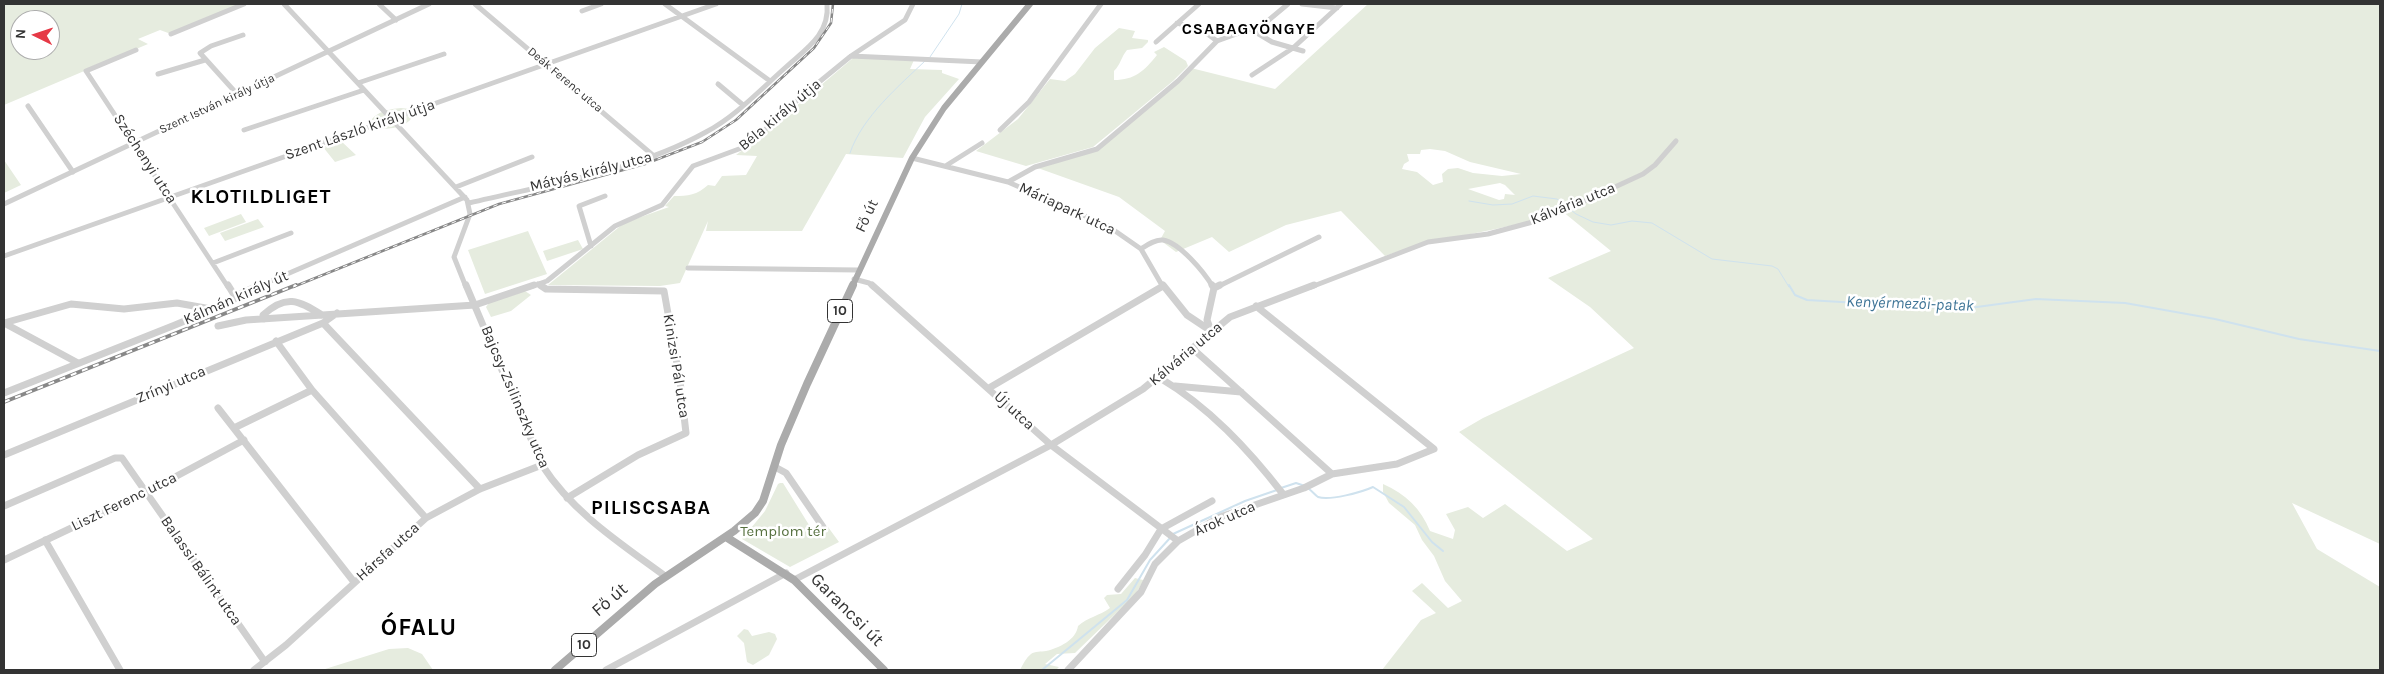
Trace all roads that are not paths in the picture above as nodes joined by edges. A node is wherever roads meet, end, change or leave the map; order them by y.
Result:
1 (244, 4) edge
2 (284, 4) edge
3 (379, 4) edge
4 (429, 4) edge
5 (475, 4) edge
6 (601, 4) edge
7 (665, 4) edge
8 (716, 4) edge
9 (826, 4) edge
10 (913, 4) edge
11 (1030, 4) edge
12 (1101, 4) edge
13 (1199, 4) edge
14 (1288, 4) edge
15 (1302, 4) edge
16 (1339, 6) edge
17 (582, 11) dead end
18 (682, 16) junction
19 (396, 20) junction
20 (1177, 23) junction
21 (1252, 30) junction
22 (171, 34) dead end
23 (243, 35) dead end
24 (1217, 41) junction
25 (1156, 42) dead end
26 (1293, 48) junction
27 (136, 50) dead end
28 (1303, 51) dead end
29 (328, 52) junction
30 (444, 54) dead end
31 (851, 56) junction
32 (206, 60) junction
33 (982, 62) junction
34 (546, 64) junction
35 (158, 74) dead end
36 (1252, 75) dead end
37 (770, 81) junction
38 (358, 83) junction
39 (718, 84) dead end
40 (364, 90) junction
41 (237, 94) junction
42 (743, 105) junction
43 (28, 106) dead end
44 (392, 119) junction
45 (244, 130) dead end
46 (1000, 130) dead end
47 (1676, 141) dead end
48 (134, 142) junction
49 (982, 143) dead end
50 (532, 157) dead end
51 (654, 157) junction
52 (912, 158) junction
53 (948, 165) junction
54 (73, 172) junction
55 (1008, 182) junction
56 (456, 187) junction
57 (605, 196) dead end
58 (170, 197) junction
59 (468, 200) junction
60 (4, 204) edge
61 (291, 233) dead end
62 (1319, 238) dead end
63 (591, 246) junction
64 (1141, 249) junction
65 (4, 256) edge
66 (213, 263) junction
67 (688, 268) dead end
68 (858, 270) junction
69 (854, 279) junction
70 (538, 284) junction
71 (1163, 286) junction
72 (1214, 288) junction
73 (236, 298) junction
74 (475, 305) junction
75 (1256, 306) junction
76 (211, 309) junction
77 (336, 313) joint
78 (264, 319) junction
79 (322, 319) junction
80 (4, 323) edge
81 (218, 326) dead end
82 (1211, 331) junction
83 (276, 341) junction
84 (1192, 348) junction
85 (78, 363) junction
86 (1160, 378) junction
87 (1175, 386) junction
88 (989, 388) junction
89 (312, 390) junction
90 (1242, 392) junction
91 (4, 393) edge
92 (218, 408) dead end
93 (234, 428) junction
94 (244, 440) junction
95 (1051, 444) junction
96 (4, 455) edge
97 (542, 465) junction
98 (774, 467) junction
99 (1332, 474) junction
100 (480, 488) junction
101 (1281, 491) junction
102 (145, 493) junction
103 (567, 498) junction
104 (1212, 501) dead end
105 (4, 506) edge
106 (426, 518) junction
107 (823, 527) dead end
108 (1164, 531) junction
109 (726, 537) junction
110 (46, 540) junction
111 (1178, 541) junction
112 (4, 560) edge
113 (665, 576) junction
114 (790, 576) junction
115 (354, 582) junction
116 (1118, 589) dead end
117 (265, 662) junction
118 (120, 670) edge
119 (254, 670) edge
120 (556, 670) edge
121 (606, 670) edge
122 (884, 670) edge
123 (1068, 670) edge

1 - 22 street
2 - 29 street
3 - 19 street
4 - 19 street, Szent István király útja
5 - 34 street, Deák Ferenc utca
6 - 17 street
7 - 18 street
8 - 18 street, Szent László király útja
9 - 37 street, Mátyás király utca
10 - 31 street, Béla király útja
11 - 33 main road, Fő út / 10
12 - 46 street
13 - 20 street
14 - 21 street
15 - 16 street
16 - 26 street
18 - 34 street, Szent László király útja
18 - 37 street
19 - 29 street, Szent István király útja
20 - 24 street
20 - 25 street
21 - 24 street
21 - 26 street
23 - 32 street
24 - 55 street
26 - 28 street
26 - 36 street
27 - 48 street, Széchenyi utca
29 - 38 street
29 - 41 street, Szent István király útja
30 - 38 street
31 - 33 street
31 - 63 street, Béla király útja
32 - 35 street
32 - 41 street
33 - 52 main road, Fő út / 10
34 - 44 street, Szent László király útja
34 - 51 street, Deák Ferenc utca
37 - 42 street, Mátyás király utca
38 - 40 street
39 - 42 street
40 - 44 street
40 - 45 street
41 - 48 street, Szent István király útja
42 - 51 street, Mátyás király utca
43 - 54 street
44 - 56 street
44 - 58 street, Szent László király útja
47 - 75 street, Kálvária utca
48 - 54 street, Szent István király útja
48 - 58 street, Széchenyi utca
49 - 53 street
50 - 56 street
51 - 59 street, Mátyás király utca
52 - 53 street, Máriapark utca
52 - 68 main road, Fő út / 10
53 - 55 street, Máriapark utca
54 - 60 street, Szent István király útja
55 - 64 street, Máriapark utca
56 - 59 street
57 - 63 street
58 - 65 street, Szent László király útja
58 - 66 street, Széchenyi utca
59 - 73 street, Kálmán király út
59 - 74 street, Bajcsy-Zsilinszky utca
61 - 66 street
62 - 72 street
63 - 70 street, Béla király útja
64 - 71 street, Máriapark utca
64 - 72 street
66 - 73 street, Széchenyi utca
67 - 68 street
68 - 69 main road, Fő út / 10
69 - 88 street, Új utca
69 - 98 main road, Fő út / 10
70 - 74 street, Béla király útja
70 - 103 street, Kinizsi Pál utca
71 - 82 street, Máriapark utca
71 - 88 street
72 - 82 street
73 - 76 street, Kálmán király út
74 - 77 street, Béla király útja
74 - 97 street, Bajcsy-Zsilinszky utca
75 - 82 street, Kálvária utca
75 - 99 street, Árok utca
76 - 80 street
76 - 85 street, Kálmán király út
77 - 79 street, Zrínyi utca
78 - 79 street
78 - 79 street
78 - 81 street
79 - 83 street, Zrínyi utca
79 - 100 street
80 - 85 street
82 - 84 street, Kálvária utca
83 - 89 street
83 - 96 street, Zrínyi utca
84 - 86 street, Kálvária utca
84 - 90 street
85 - 91 street, Kálmán király út
86 - 87 street
86 - 95 street, Kálvária utca
87 - 90 street
87 - 101 street
88 - 95 street, Új utca
89 - 93 street
89 - 106 street
90 - 99 street
92 - 93 street
93 - 94 street
94 - 102 street, Liszt Ferenc utca
94 - 115 street
95 - 108 street, Új utca
95 - 114 street, Kálvária utca
97 - 100 street, Hársfa utca
97 - 103 street, Bajcsy-Zsilinszky utca
98 - 107 street
98 - 109 main road, 10
99 - 101 street, Árok utca
100 - 106 street, Hársfa utca
101 - 111 street, Árok utca
102 - 105 street, Balassi Bálint utca
102 - 110 street, Liszt Ferenc utca
102 - 117 street, Balassi Bálint utca
103 - 113 street, Bajcsy-Zsilinszky utca
104 - 108 street
106 - 115 street, Hársfa utca
108 - 111 street, Új utca
108 - 116 street
109 - 113 main road, 10
109 - 114 main road
110 - 112 street, Liszt Ferenc utca
110 - 118 street
111 - 123 street, Árok utca
113 - 120 main road, Fő út / 10
114 - 121 street, Kálvária utca
114 - 122 main road, Garancsi út
115 - 117 street, Hársfa utca
117 - 119 street, Hársfa utca

